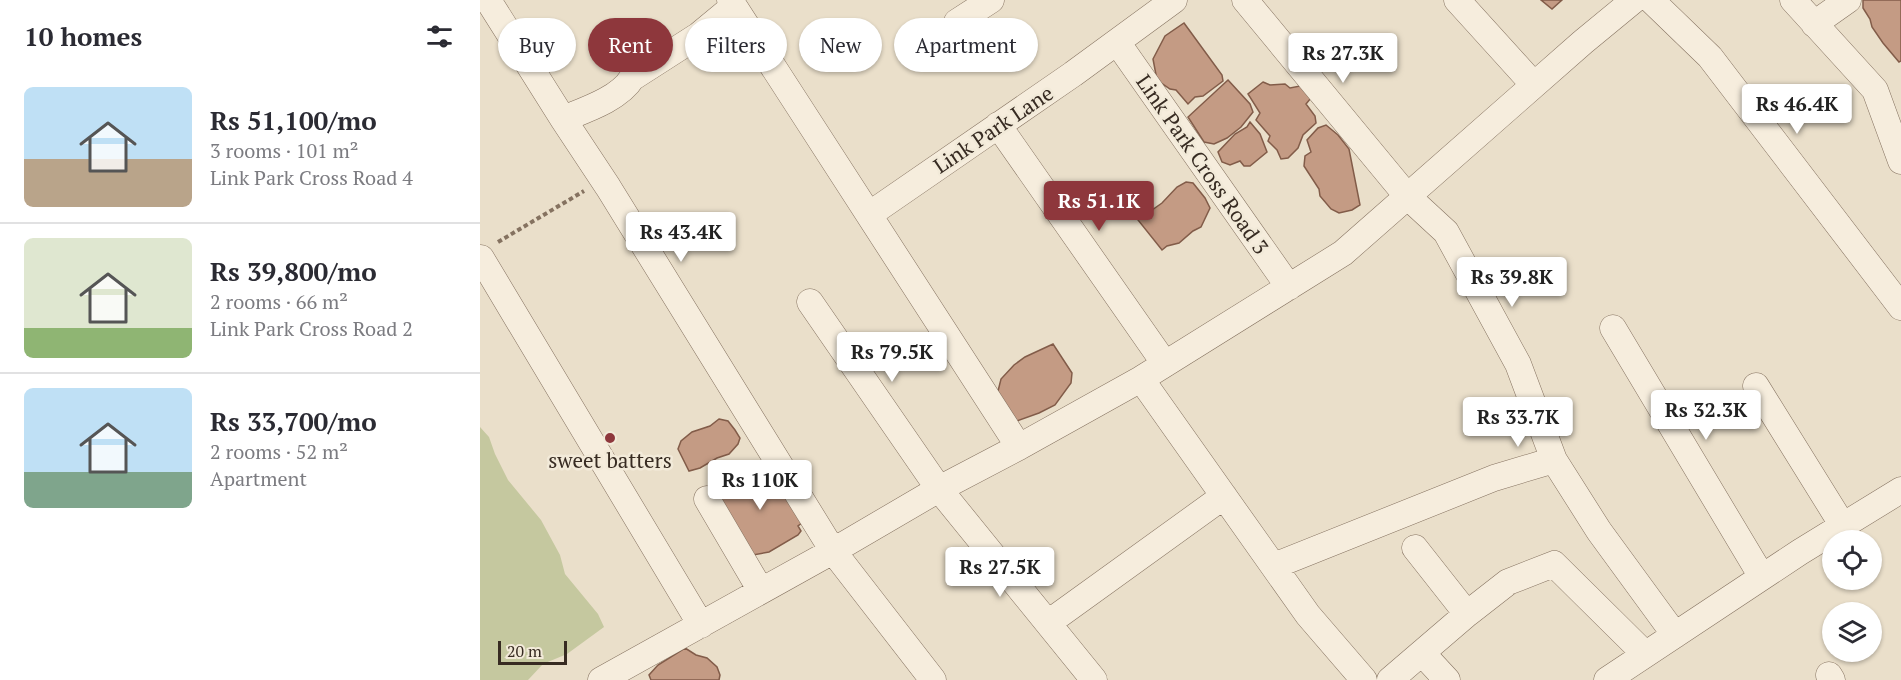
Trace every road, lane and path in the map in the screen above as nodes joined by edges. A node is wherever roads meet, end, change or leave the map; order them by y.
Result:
1 (488, 0) edge
2 (991, 0) edge
3 (1174, 0) edge
4 (1245, 0) edge
5 (1457, 0) edge
6 (1634, 0) edge
7 (1651, 0) edge
8 (1793, 0) edge
9 (1848, 0) edge
10 (732, 3) edge
11 (963, 18) edge
12 (1814, 24) junction
13 (1117, 42) junction
14 (1534, 85) junction
15 (563, 119) junction
16 (998, 126) junction
17 (1901, 162) edge
18 (581, 191) dead end
19 (1407, 196) junction
20 (870, 214) junction
21 (487, 252) edge
22 (1289, 286) junction
23 (810, 302) dead end
24 (1901, 307) edge
25 (1612, 328) dead end
26 (1165, 364) junction
27 (1141, 379) junction
28 (1756, 386) dead end
29 (1019, 447) junction
30 (1554, 460) junction
31 (939, 489) junction
32 (1901, 490) edge
33 (1224, 496) junction
34 (707, 499) dead end
35 (1843, 526) junction
36 (1415, 548) dead end
37 (833, 551) junction
38 (1274, 566) junction
39 (1762, 577) junction
40 (761, 591) junction
41 (1467, 614) junction
42 (1048, 623) junction
43 (701, 625) junction
44 (1675, 634) junction
45 (1422, 653) junction
46 (1645, 654) junction
47 (602, 680) edge
48 (933, 680) edge
49 (1094, 680) edge
50 (1364, 680) edge
51 (1390, 680) edge
52 (1447, 680) edge
53 (1607, 680) edge

1 - 15 street
2 - 11 street
3 - 13 street, Link Park Lane
4 - 19 street
5 - 14 street
6 - 14 street
7 - 24 street
8 - 12 street
9 - 12 street
10 - 15 street
10 - 20 street
12 - 17 street
13 - 16 street, Link Park Lane
13 - 22 street, Link Park Cross Road 3
14 - 19 street
15 - 37 street
16 - 20 street, Link Park Lane
16 - 26 street
18 - 21 path
19 - 22 street
19 - 30 street
20 - 29 street
21 - 43 street
22 - 26 street
23 - 31 street
25 - 39 street
26 - 27 street
27 - 29 street
27 - 33 street
28 - 35 street
29 - 31 street
30 - 38 street
30 - 44 street
31 - 37 street
31 - 42 street
32 - 35 street
33 - 38 street
33 - 42 street
34 - 40 street
35 - 39 street
36 - 41 street
37 - 40 street
37 - 48 street
38 - 50 street
39 - 44 street
40 - 43 street
41 - 45 street
41 - 46 street
42 - 49 street
43 - 47 street
44 - 46 street
45 - 51 street
45 - 52 street
46 - 53 street

